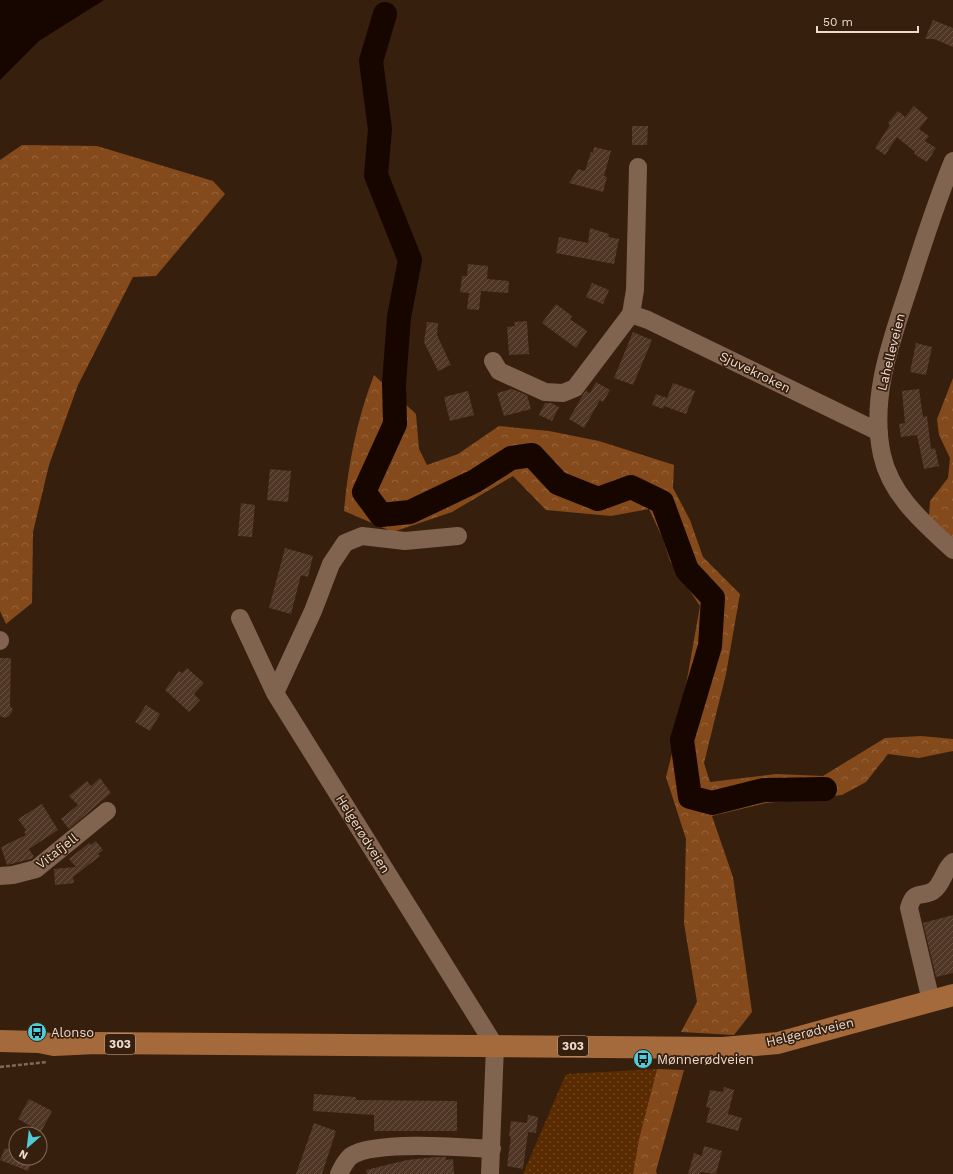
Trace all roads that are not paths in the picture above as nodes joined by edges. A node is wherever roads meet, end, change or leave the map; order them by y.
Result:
1 (953, 161) edge
2 (638, 167) dead end
3 (631, 314) junction
4 (493, 361) dead end
5 (879, 432) junction
6 (458, 536) dead end
7 (953, 550) edge
8 (240, 618) dead end
9 (275, 693) junction
10 (107, 811) dead end
11 (953, 862) edge
12 (0, 876) edge
13 (953, 995) edge
14 (931, 1001) junction
15 (0, 1041) edge
16 (54, 1045) junction
17 (496, 1046) junction
18 (0, 1054) edge
19 (492, 1150) junction
20 (339, 1174) edge
21 (490, 1174) edge

1 - 5 street, Lahelleveien
2 - 3 street
3 - 4 street
3 - 5 street, Sjuvekroken
5 - 7 street, Lahelleveien
6 - 9 street
8 - 9 street, Helgerødveien
9 - 17 street, Helgerødveien
10 - 12 street, Vitafjell
11 - 14 street
13 - 14 main road, Helgerødveien / 303
14 - 17 main road, Helgerødveien / 303
15 - 16 main road, Helgerødveien / 303
16 - 17 main road, Helgerødveien / 303
16 - 18 main road, Helgerødveien / 303
17 - 19 street
19 - 20 street
19 - 21 street

